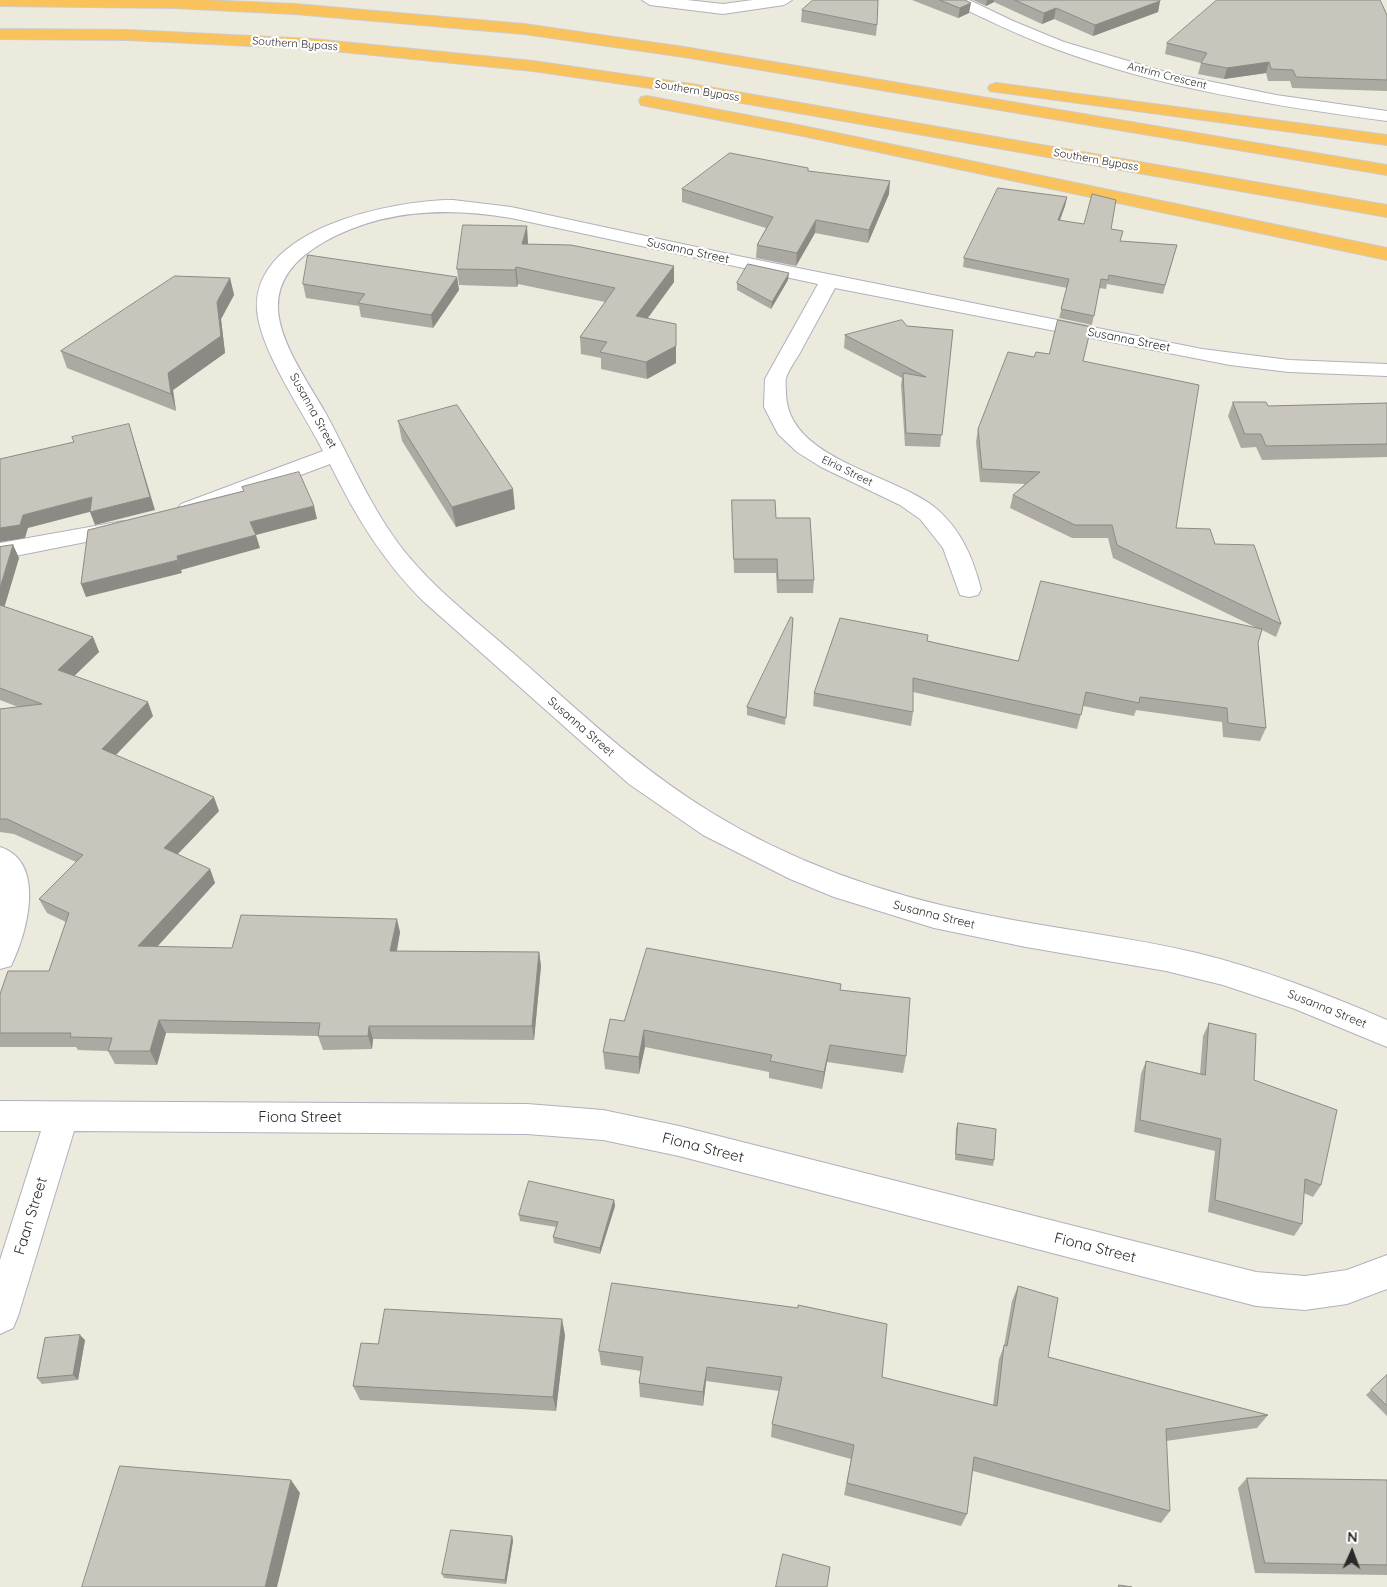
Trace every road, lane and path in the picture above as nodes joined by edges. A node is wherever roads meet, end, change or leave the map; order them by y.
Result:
1 (650, 0) edge
2 (784, 0) edge
3 (957, 0) edge
4 (0, 1) edge
5 (6, 34) edge
6 (684, 52) junction
7 (510, 80) dead end
8 (626, 98) dead end
9 (1387, 116) edge
10 (1387, 140) edge
11 (1387, 170) edge
12 (1387, 211) edge
13 (1387, 254) edge
14 (829, 281) junction
15 (1387, 370) edge
16 (337, 453) junction
17 (168, 515) edge
18 (140, 524) edge
19 (0, 551) edge
20 (969, 589) dead end
21 (0, 858) edge
22 (0, 957) edge
23 (1387, 1034) edge
24 (0, 1116) edge
25 (62, 1116) junction
26 (1387, 1272) edge
27 (0, 1316) edge

1 - 2 street
3 - 9 street, Antrim Crescent
4 - 6 highway
5 - 7 highway
5 - 12 highway, Southern Bypass
6 - 10 highway
6 - 11 highway
8 - 13 highway
14 - 15 street, Susanna Street
14 - 16 street, Susanna Street
14 - 20 street, Elria Street
16 - 17 street
16 - 23 street, Susanna Street
18 - 19 street
21 - 22 street
24 - 25 street, Fiona Street
25 - 26 street, Fiona Street
25 - 27 street, Faan Street

